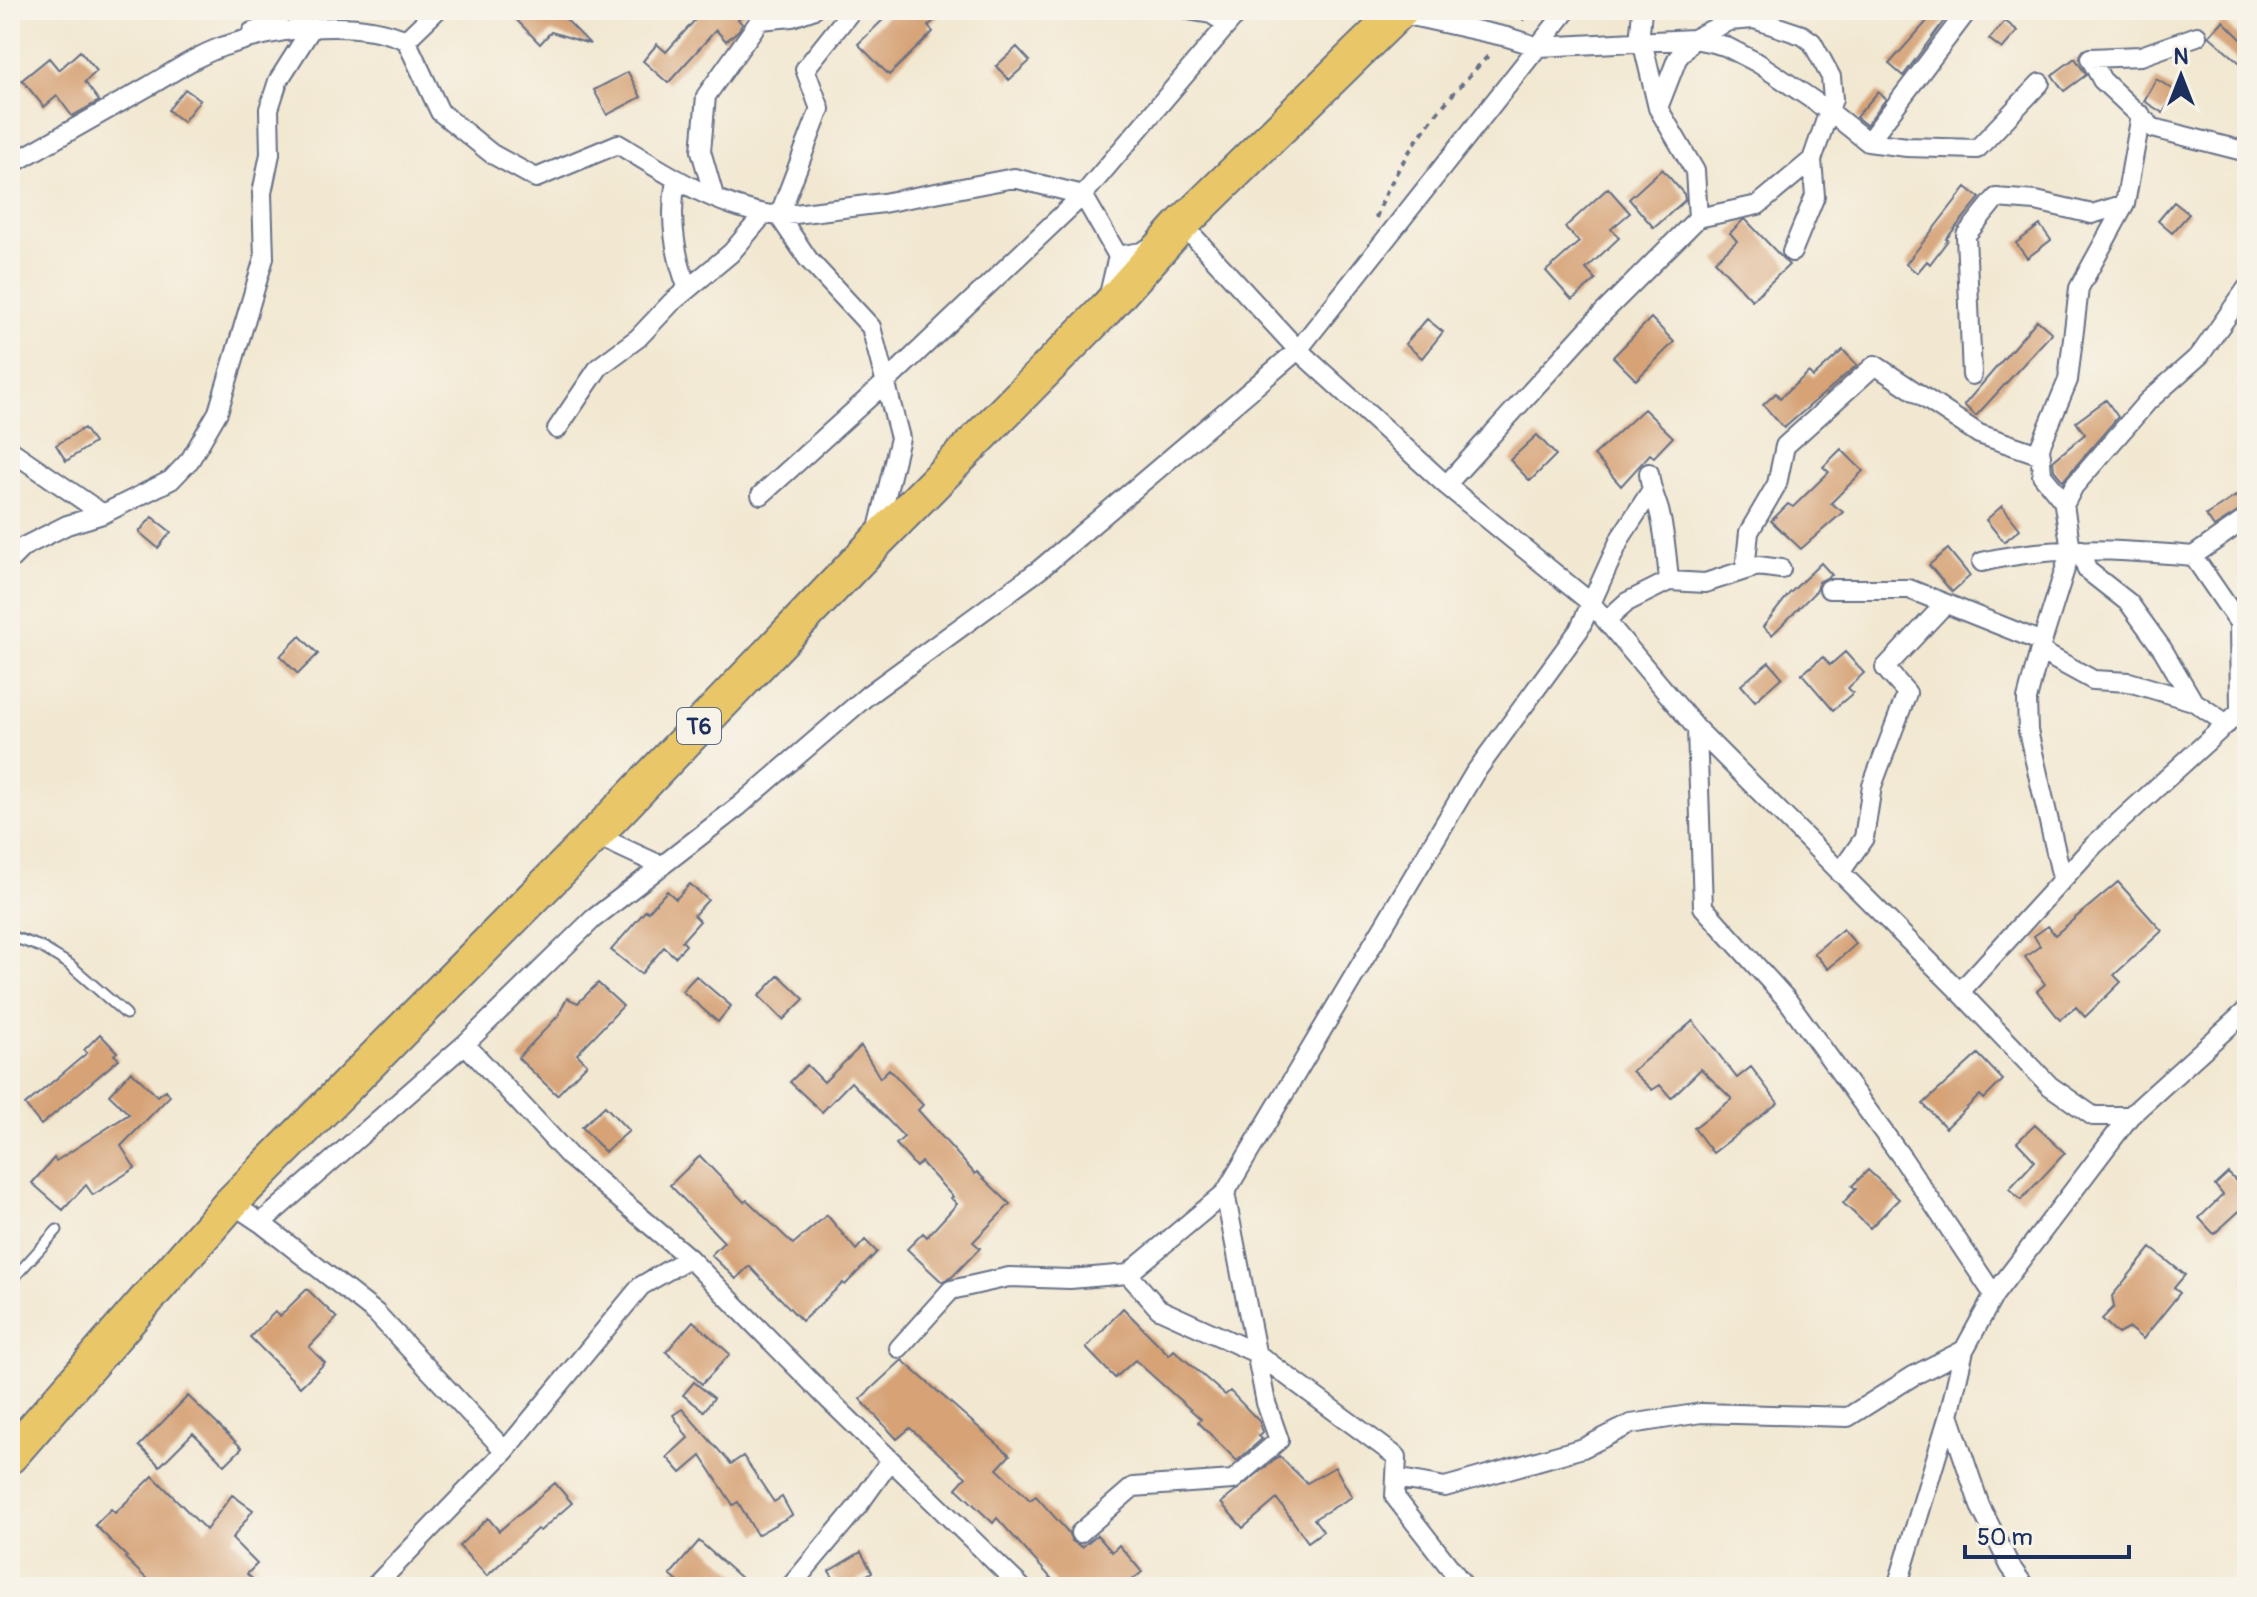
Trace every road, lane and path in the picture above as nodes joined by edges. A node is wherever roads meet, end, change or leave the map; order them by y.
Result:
1 (286, 10) edge
2 (437, 10) edge
3 (812, 10) edge
4 (852, 10) edge
5 (1188, 10) edge
6 (1531, 10) edge
7 (1567, 10) edge
8 (1642, 10) edge
9 (1968, 10) edge
10 (1399, 12) edge
11 (1234, 17) edge
12 (311, 29) junction
13 (2197, 36) dead end
14 (1507, 37) junction
15 (1693, 39) junction
16 (406, 40) junction
17 (230, 44) junction
18 (1644, 44) junction
19 (1539, 47) junction
20 (2040, 83) dead end
21 (1658, 108) junction
22 (1829, 111) junction
23 (2141, 115) junction
24 (1868, 142) junction
25 (2247, 152) edge
26 (1812, 160) junction
27 (10, 165) edge
28 (676, 180) junction
29 (1083, 195) junction
30 (714, 196) junction
31 (2125, 204) junction
32 (772, 215) junction
33 (1698, 218) junction
34 (1374, 223) dead end
35 (1182, 224) junction
36 (1792, 252) dead end
37 (1117, 256) junction
38 (2247, 288) edge
39 (688, 289) junction
40 (1105, 310) junction
41 (1298, 350) junction
42 (1972, 375) dead end
43 (885, 383) junction
44 (557, 429) dead end
45 (10, 450) edge
46 (2041, 455) junction
47 (1446, 485) junction
48 (761, 495) dead end
49 (2064, 502) junction
50 (103, 514) junction
51 (2247, 518) edge
52 (874, 544) junction
53 (2076, 550) junction
54 (2193, 556) junction
55 (10, 560) edge
56 (1982, 562) dead end
57 (1781, 569) dead end
58 (1745, 570) junction
59 (1669, 581) junction
60 (1829, 589) dead end
61 (1591, 603) junction
62 (1944, 605) junction
63 (1606, 621) junction
64 (2041, 646) junction
65 (2193, 701) junction
66 (2238, 713) edge
67 (1697, 729) junction
68 (595, 835) junction
69 (662, 866) junction
70 (1840, 873) junction
71 (2062, 878) junction
72 (10, 936) edge
73 (1960, 992) junction
74 (2247, 1010) edge
75 (126, 1014) dead end
76 (465, 1044) junction
77 (2130, 1116) junction
78 (1225, 1193) junction
79 (231, 1203) junction
80 (261, 1223) junction
81 (57, 1230) dead end
82 (689, 1258) junction
83 (1128, 1274) junction
84 (10, 1282) edge
85 (1994, 1295) junction
86 (899, 1348) dead end
87 (1964, 1350) junction
88 (1256, 1353) junction
89 (1949, 1415) junction
90 (505, 1451) junction
91 (10, 1456) edge
92 (890, 1461) junction
93 (1396, 1478) junction
94 (1080, 1533) dead end
95 (374, 1587) edge
96 (790, 1587) edge
97 (1021, 1587) edge
98 (1465, 1587) edge
99 (1897, 1587) edge
100 (2025, 1587) edge

1 - 17 street
2 - 16 street
3 - 30 street
4 - 32 street
5 - 11 street
6 - 14 path
7 - 19 street
8 - 18 street
9 - 24 street
10 - 14 street
10 - 35 highway, T6
11 - 29 street
12 - 16 street
12 - 17 street
12 - 50 street
13 - 23 street
14 - 19 street
14 - 34 path
15 - 18 street
15 - 21 street
15 - 22 street
15 - 22 street
16 - 28 street
17 - 27 street
18 - 19 street
18 - 21 street
19 - 41 street
20 - 24 street
21 - 33 street
22 - 24 street
22 - 26 street
23 - 25 street
23 - 31 street
26 - 33 street
26 - 36 street
28 - 30 street
28 - 39 street
29 - 32 street
29 - 37 street
29 - 43 street
30 - 32 street
31 - 42 street
31 - 46 street
32 - 39 street
32 - 43 street
33 - 47 street
35 - 37 street
35 - 40 highway, T6
35 - 41 street
37 - 40 street
38 - 49 street
39 - 44 street
40 - 52 highway, T6
41 - 47 street
41 - 69 street
43 - 48 street
43 - 52 street
45 - 50 street
46 - 49 street
46 - 58 street
47 - 61 street
49 - 53 street
50 - 55 street
51 - 54 street
52 - 68 highway, T6
53 - 54 street
53 - 56 street
53 - 64 street
53 - 65 street
54 - 66 street
57 - 58 street
58 - 59 street
59 - 61 street
59 - 63 street
60 - 62 street
61 - 63 street
61 - 78 street
62 - 64 street
62 - 70 street
63 - 67 street
64 - 65 street
64 - 71 street
65 - 66 street
66 - 71 street
67 - 70 street
67 - 85 street
68 - 69 street
68 - 79 highway, T6
69 - 76 street
70 - 73 street
71 - 73 street
72 - 75 lane
73 - 77 street
74 - 77 street
76 - 80 street
76 - 82 street
77 - 85 street
78 - 83 street
78 - 88 street
79 - 80 street
79 - 91 highway, T6
80 - 90 street
81 - 84 lane
82 - 90 street
82 - 92 street
83 - 86 street
83 - 88 street
85 - 87 street
87 - 89 street
87 - 93 street
88 - 93 street
88 - 94 street
89 - 99 street
89 - 100 street
90 - 95 street
92 - 96 street
92 - 97 street
93 - 98 street

